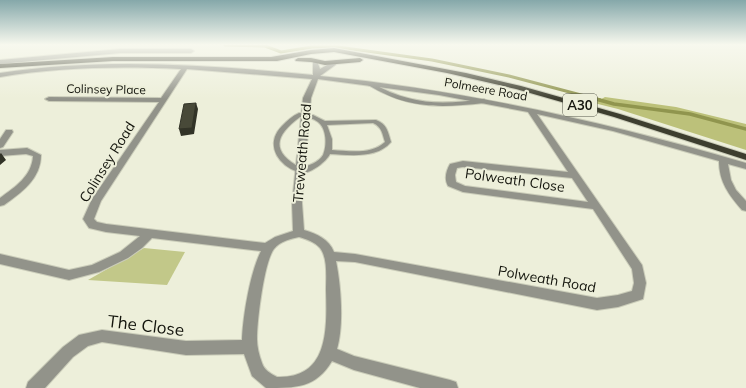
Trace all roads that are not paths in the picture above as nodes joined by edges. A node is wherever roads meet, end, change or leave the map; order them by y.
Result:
1 (47, 63) edge
2 (315, 63) edge
3 (336, 63) edge
4 (410, 63) edge
5 (0, 66) edge
6 (185, 68) junction
7 (0, 75) edge
8 (316, 76) junction
9 (370, 84) junction
10 (49, 98) dead end
11 (162, 100) junction
12 (484, 101) junction
13 (531, 110) junction
14 (305, 116) junction
15 (324, 123) junction
16 (9, 132) dead end
17 (0, 145) edge
18 (327, 152) junction
19 (0, 153) edge
20 (746, 157) edge
21 (724, 159) junction
22 (746, 166) edge
23 (300, 171) junction
24 (574, 175) junction
25 (0, 203) edge
26 (595, 206) junction
27 (746, 208) edge
28 (149, 234) junction
29 (299, 234) junction
30 (268, 248) junction
31 (331, 256) junction
32 (2, 262) edge
33 (250, 347) junction
34 (328, 353) junction
35 (283, 386) edge
36 (34, 388) edge
37 (450, 388) edge

1 - 5 highway, A30
2 - 8 street
3 - 8 street
4 - 20 highway, A30
6 - 7 street, Polmeere Road
6 - 8 street, Polmeere Road
6 - 11 street, Colinsey Road
8 - 9 street, Polmeere Road
8 - 14 street, Treweath Road
9 - 12 street, Polmeere Road
9 - 12 lane
10 - 11 street, Colinsey Place
11 - 28 street, Colinsey Road
12 - 13 street, Polmeere Road
13 - 21 street, Polmeere Road
13 - 24 street, Polweath Road
14 - 15 lane
14 - 23 street, Treweath Road
14 - 23 lane
15 - 18 lane
15 - 18 lane
16 - 17 street
18 - 23 lane
19 - 25 street
21 - 22 street, Polmeere Road
21 - 27 street
23 - 29 street, Treweath Road
24 - 26 street, Polweath Road
24 - 26 street, Polweath Close
26 - 31 street, Polweath Road
28 - 30 street, Colinsey Road
28 - 32 street
29 - 30 street
29 - 31 street
30 - 33 street
31 - 34 street
33 - 35 street
33 - 36 street, The Close
34 - 35 street
34 - 37 street

